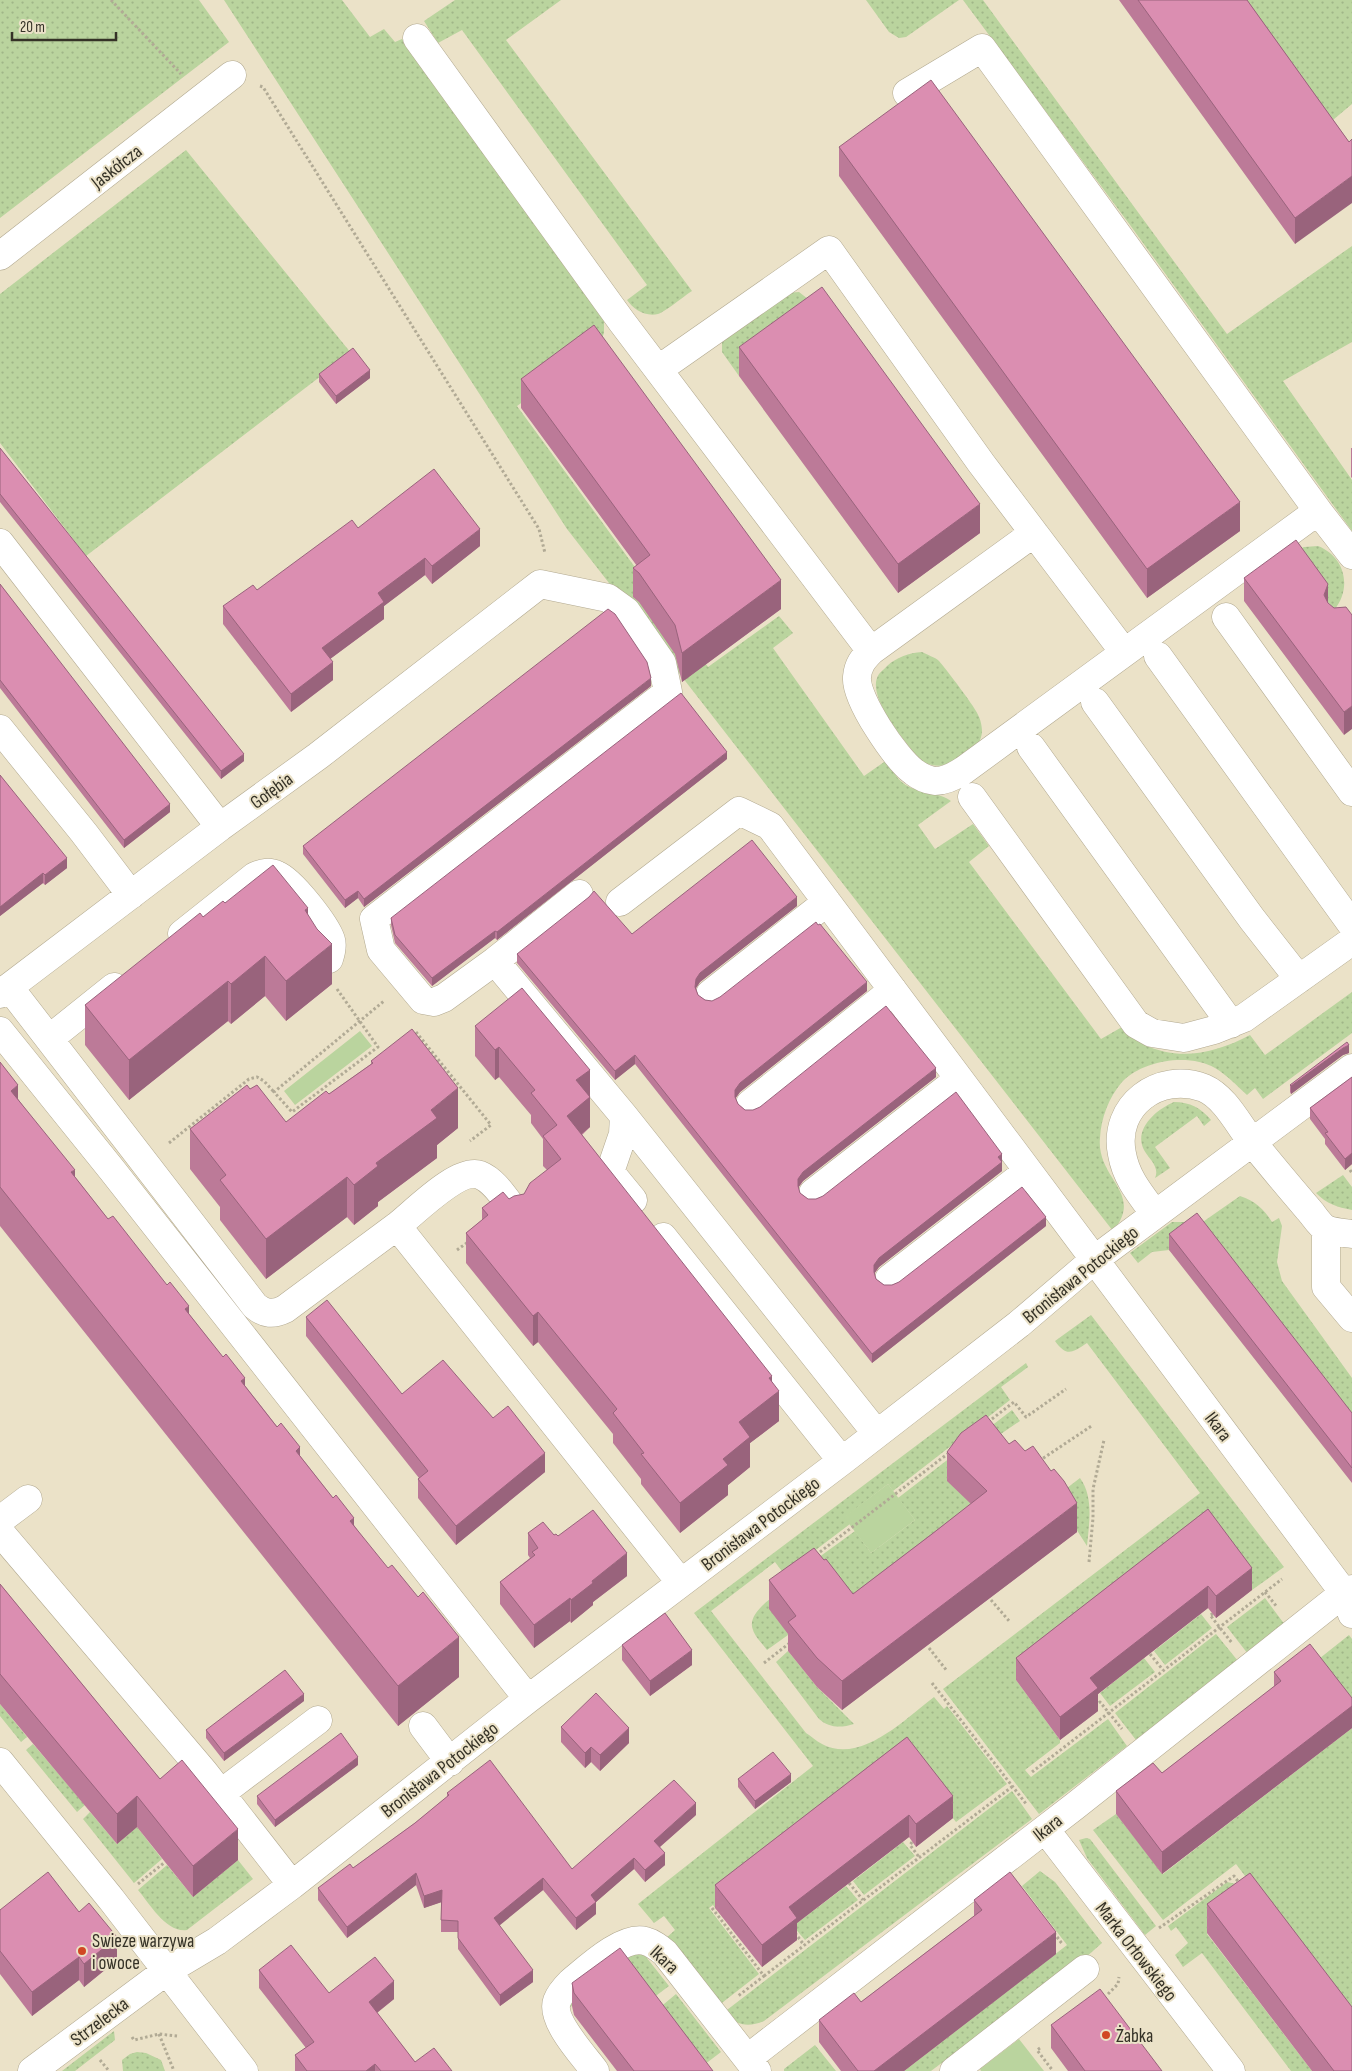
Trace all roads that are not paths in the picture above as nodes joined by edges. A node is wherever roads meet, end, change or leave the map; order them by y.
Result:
1 (417, 38) dead end
2 (232, 75) road end
3 (906, 93) dead end
4 (0, 256) edge
5 (659, 369) junction
6 (1318, 510) junction
7 (1034, 533) junction
8 (0, 543) edge
9 (1352, 555) edge
10 (1226, 617) dead end
11 (871, 650) junction
12 (1124, 652) junction
13 (1158, 656) dead end
14 (1095, 702) dead end
15 (0, 729) edge
16 (1031, 747) dead end
17 (1352, 792) edge
18 (972, 797) dead end
19 (220, 827) junction
20 (579, 894) dead end
21 (131, 896) junction
22 (620, 902) dead end
23 (827, 902) junction
24 (1352, 925) edge
25 (1352, 941) edge
26 (163, 948) edge
27 (329, 959) edge
28 (495, 961) junction
29 (133, 972) edge
30 (1299, 978) junction
31 (4, 990) edge
32 (893, 990) junction
33 (710, 994) dead end
34 (1231, 1024) junction
35 (0, 1031) edge
36 (49, 1039) junction
37 (1352, 1068) edge
38 (959, 1079) junction
39 (750, 1104) dead end
40 (624, 1116) junction
41 (1252, 1141) junction
42 (1028, 1171) junction
43 (813, 1193) dead end
44 (515, 1211) edge
45 (1155, 1214) junction
46 (397, 1226) junction
47 (1339, 1231) edge
48 (1094, 1260) junction
49 (889, 1280) dead end
50 (1352, 1318) edge
51 (877, 1434) junction
52 (842, 1461) junction
53 (28, 1499) dead end
54 (0, 1520) edge
55 (0, 1532) edge
56 (681, 1583) junction
57 (1349, 1598) edge
58 (528, 1699) junction
59 (318, 1720) dead end
60 (423, 1726) dead end
61 (0, 1762) edge
62 (450, 1762) junction
63 (220, 1794) junction
64 (1044, 1830) junction
65 (292, 1884) junction
66 (1085, 1969) dead end
67 (165, 1972) junction
68 (752, 2064) edge
69 (32, 2071) edge
70 (244, 2071) edge
71 (595, 2071) edge
72 (954, 2071) edge
73 (1232, 2071) edge

1 - 5 street
2 - 4 street, Jaskółcza
3 - 6 street
5 - 7 street
5 - 11 street
6 - 9 street
6 - 12 street
7 - 11 street
7 - 12 street
8 - 19 street
10 - 17 street
11 - 12 street
13 - 24 street
14 - 30 street
15 - 21 street
16 - 34 street
18 - 34 street
19 - 21 street, Gołębia
19 - 28 street, Gołębia
20 - 28 street
21 - 31 street, Gołębia
22 - 23 street, Ikara
23 - 32 street, Ikara
23 - 33 street
25 - 30 street
26 - 27 street
28 - 40 street
29 - 36 street
30 - 34 street
31 - 36 street
32 - 38 street, Ikara
32 - 39 street
35 - 58 street
36 - 46 street
37 - 41 street, Bronisława Potockiego
38 - 42 street, Ikara
38 - 43 street
40 - 51 street
40 - 52 street
41 - 45 street, Bronisława Potockiego
41 - 45 street
41 - 47 street
42 - 48 street, Ikara
42 - 49 street
44 - 46 street
45 - 48 street, Bronisława Potockiego
46 - 56 street
47 - 50 street
48 - 51 street, Bronisława Potockiego
48 - 57 street, Ikara
51 - 52 street, Bronisława Potockiego
52 - 56 street, Bronisława Potockiego
53 - 54 street
55 - 63 street
56 - 58 street, Bronisława Potockiego
57 - 64 street, Ikara
58 - 62 street, Bronisława Potockiego
59 - 63 street
60 - 62 street
61 - 67 street
62 - 65 street, Bronisława Potockiego
63 - 65 street
64 - 68 street, Ikara
64 - 73 street, Marka Orłowskiego
65 - 67 street, Bronisława Potockiego
66 - 72 street
67 - 69 street, Strzelecka
67 - 70 street
68 - 71 street, Ikara

